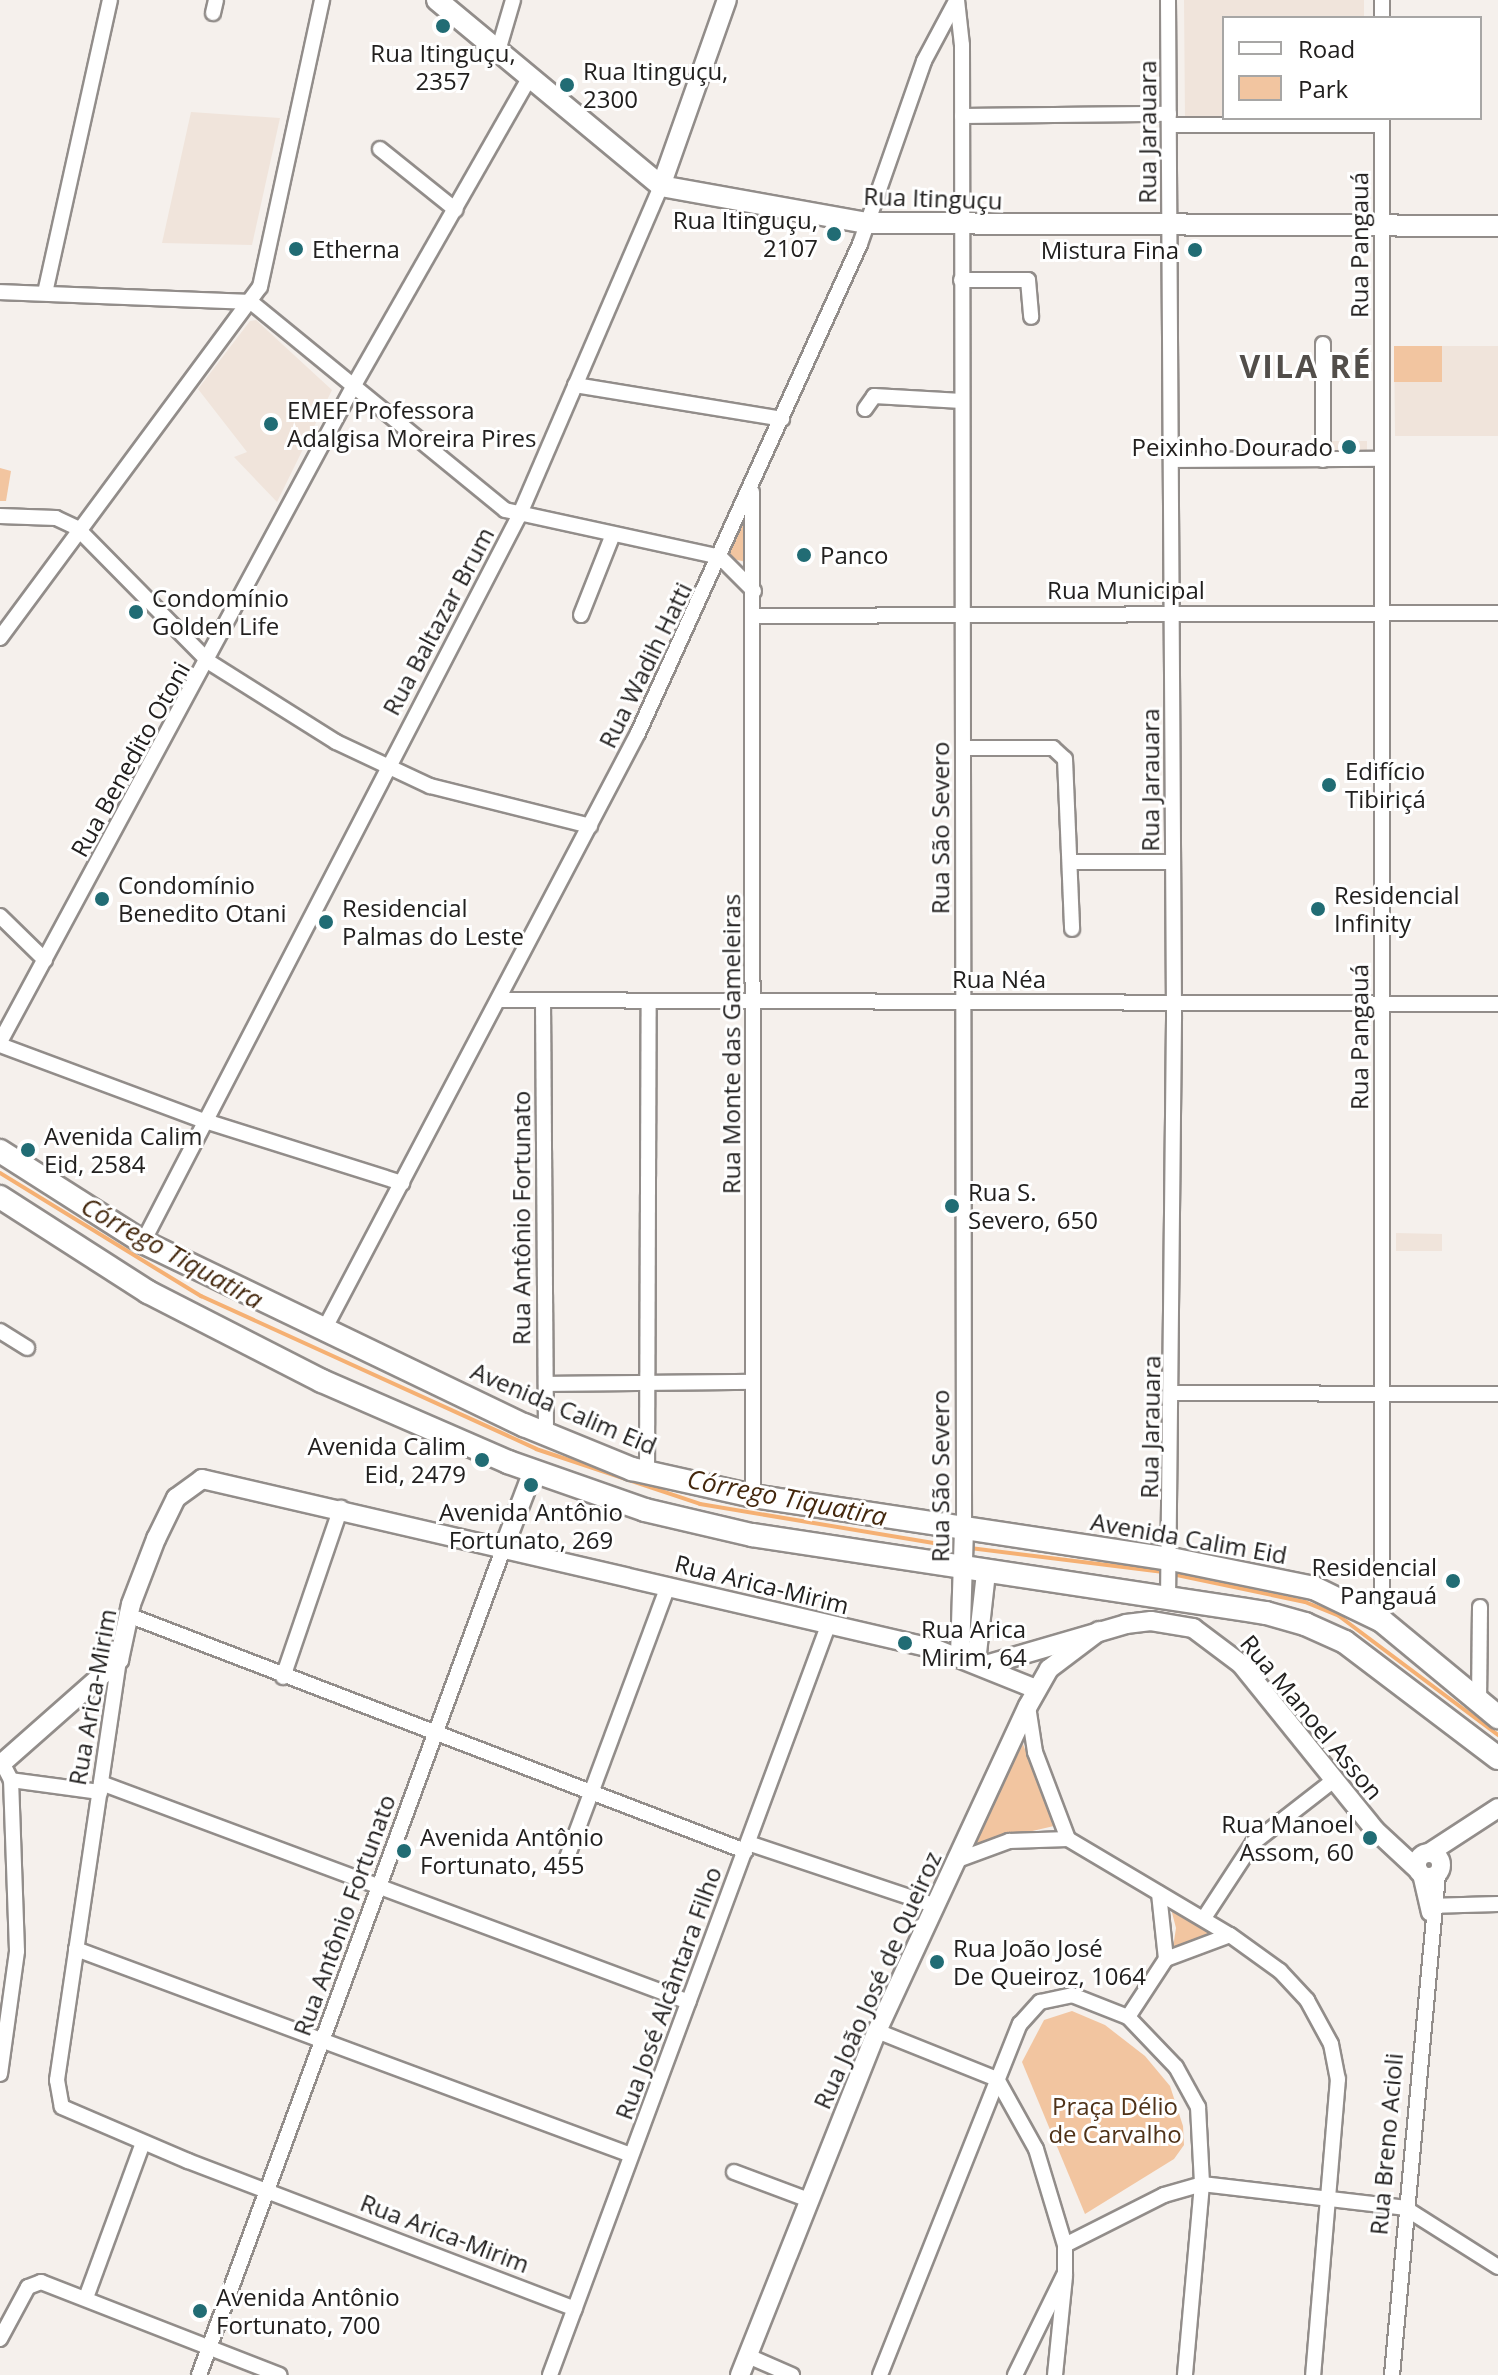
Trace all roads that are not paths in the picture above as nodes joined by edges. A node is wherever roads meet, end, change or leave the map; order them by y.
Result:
1 (110, 0) edge
2 (322, 0) edge
3 (437, 0) edge
4 (513, 0) edge
5 (727, 0) edge
6 (950, 0) edge
7 (957, 0) edge
8 (1168, 0) edge
9 (498, 51) junction
10 (529, 78) junction
11 (962, 116) junction
12 (1169, 120) junction
13 (1382, 122) edge
14 (380, 149) dead end
15 (661, 186) junction
16 (456, 210) junction
17 (866, 223) junction
18 (1169, 225) junction
19 (1381, 226) junction
20 (1498, 226) edge
21 (961, 227) junction
22 (961, 280) junction
23 (0, 292) edge
24 (45, 293) junction
25 (251, 302) junction
26 (1031, 317) dead end
27 (1323, 344) dead end
28 (575, 385) junction
29 (353, 387) junction
30 (962, 401) junction
31 (865, 409) dead end
32 (782, 419) junction
33 (1381, 459) junction
34 (1171, 460) junction
35 (1323, 460) junction
36 (752, 489) junction
37 (0, 516) edge
38 (519, 516) junction
39 (77, 528) junction
40 (613, 534) junction
41 (720, 557) junction
42 (755, 592) junction
43 (963, 612) junction
44 (1171, 613) junction
45 (1382, 613) junction
46 (1498, 613) edge
47 (581, 615) dead end
48 (755, 616) junction
49 (0, 638) edge
50 (209, 662) junction
51 (964, 748) junction
52 (388, 768) junction
53 (590, 826) junction
54 (1071, 862) junction
55 (1173, 862) junction
56 (0, 916) edge
57 (1072, 929) dead end
58 (45, 960) junction
59 (500, 1000) junction
60 (1174, 1000) junction
61 (964, 1001) junction
62 (543, 1002) junction
63 (649, 1002) junction
64 (754, 1002) junction
65 (1380, 1003) junction
66 (1498, 1004) edge
67 (0, 1043) edge
68 (202, 1120) junction
69 (0, 1151) edge
70 (402, 1183) junction
71 (0, 1197) edge
72 (143, 1242) junction
73 (326, 1326) junction
74 (0, 1331) edge
75 (27, 1348) dead end
76 (752, 1382) junction
77 (651, 1383) junction
78 (546, 1384) junction
79 (1173, 1393) junction
80 (1382, 1393) junction
81 (1498, 1394) edge
82 (546, 1434) junction
83 (533, 1471) junction
84 (647, 1473) junction
85 (753, 1496) junction
86 (341, 1508) junction
87 (504, 1547) junction
88 (964, 1549) junction
89 (1171, 1559) junction
90 (986, 1573) junction
91 (668, 1586) junction
92 (1168, 1598) junction
93 (1480, 1607) dead end
94 (128, 1615) junction
95 (1382, 1621) junction
96 (828, 1626) junction
97 (1099, 1631) junction
98 (119, 1660) junction
99 (974, 1661) junction
100 (283, 1677) junction
101 (1036, 1689) junction
102 (1479, 1703) junction
103 (1028, 1706) junction
104 (1498, 1717) edge
105 (435, 1735) junction
106 (1498, 1758) edge
107 (5, 1770) edge
108 (1334, 1780) junction
109 (101, 1788) junction
110 (592, 1793) junction
111 (1498, 1809) edge
112 (1068, 1839) junction
113 (746, 1847) junction
114 (955, 1861) junction
115 (565, 1863) dead end
116 (1428, 1865) junction
117 (378, 1890) junction
118 (1159, 1893) junction
119 (1498, 1904) edge
120 (933, 1905) junction
121 (1431, 1909) junction
122 (1204, 1918) junction
123 (1230, 1935) junction
124 (76, 1949) junction
125 (1166, 1959) junction
126 (689, 2002) junction
127 (1128, 2017) junction
128 (877, 2031) junction
129 (323, 2043) junction
130 (0, 2074) edge
131 (997, 2079) junction
132 (143, 2143) junction
133 (631, 2155) junction
134 (734, 2172) dead end
135 (1202, 2184) junction
136 (266, 2190) junction
137 (1329, 2196) junction
138 (809, 2200) junction
139 (1405, 2208) junction
140 (1065, 2245) junction
141 (1498, 2267) edge
142 (1065, 2273) junction
143 (87, 2295) junction
144 (575, 2309) junction
145 (0, 2339) edge
146 (209, 2348) junction
147 (748, 2356) junction
148 (199, 2375) edge
149 (279, 2375) edge
150 (550, 2375) edge
151 (740, 2375) edge
152 (792, 2375) edge
153 (880, 2375) edge
154 (1015, 2375) edge
155 (1055, 2375) edge
156 (1185, 2375) edge
157 (1313, 2375) edge
158 (1392, 2375) edge

1 - 24 street
2 - 25 street
3 - 9 main road, Rua Itinguçu
4 - 9 street
5 - 15 street, Rua Baltazar Brum
6 - 7 street
7 - 11 street, Rua São Severo
7 - 17 street, Rua Wadih Hatti
8 - 12 street, Rua Jarauara
9 - 10 main road, Rua Itinguçu
10 - 15 main road, Rua Itinguçu
10 - 16 street, Rua Benedito Otoni
11 - 12 street
11 - 21 street, Rua São Severo
12 - 13 street
12 - 18 street, Rua Jarauara
13 - 19 street, Rua Pangauá
14 - 16 street
15 - 17 main road, Rua Itinguçu
15 - 28 street, Rua Baltazar Brum
16 - 29 street, Rua Benedito Otoni
17 - 21 main road, Rua Itinguçu
17 - 32 street, Rua Wadih Hatti
18 - 19 main road, Rua Itinguçu
18 - 21 main road, Rua Itinguçu
18 - 34 street, Rua Jarauara
19 - 20 main road, Rua Itinguçu
19 - 33 street, Rua Pangauá
21 - 22 street, Rua São Severo
22 - 26 street
22 - 30 street, Rua São Severo
23 - 24 street
24 - 25 street
25 - 29 street
25 - 39 street
27 - 35 street
28 - 32 street
28 - 38 street, Rua Baltazar Brum
29 - 38 street
29 - 50 street, Rua Benedito Otoni
30 - 31 street
30 - 43 street, Rua São Severo
32 - 36 street, Rua Wadih Hatti
33 - 35 street
33 - 45 street, Rua Pangauá
34 - 35 street
34 - 44 street, Rua Jarauara
36 - 41 street, Rua Wadih Hatti
36 - 42 street, Rua Monte das Gameleiras
37 - 39 street
38 - 40 street
38 - 52 street, Rua Baltazar Brum
39 - 49 street
39 - 50 street
40 - 41 street
40 - 47 street
41 - 42 street
41 - 53 street, Rua Wadih Hatti
42 - 48 street, Rua Monte das Gameleiras
43 - 44 street, Rua Municipal
43 - 48 street, Rua Municipal
43 - 51 street, Rua São Severo
44 - 45 street, Rua Municipal
44 - 55 street, Rua Jarauara
45 - 46 street, Rua Municipal
45 - 65 street, Rua Pangauá
48 - 64 street, Rua Monte das Gameleiras
50 - 52 street
50 - 58 street, Rua Benedito Otoni
51 - 54 street
51 - 61 street, Rua São Severo
52 - 53 street
52 - 68 street, Rua Baltazar Brum
53 - 59 street, Rua Wadih Hatti
54 - 55 street
54 - 57 street
55 - 60 street, Rua Jarauara
56 - 58 street
58 - 67 street, Rua Benedito Otoni
59 - 62 street, Rua Néa
59 - 70 street, Rua Wadih Hatti
60 - 61 street, Rua Néa
60 - 65 street, Rua Néa
60 - 79 street, Rua Jarauara
61 - 64 street, Rua Néa
61 - 88 street, Rua São Severo
62 - 63 street, Rua Néa
62 - 78 street, Rua Antônio Fortunato
63 - 64 street, Rua Néa
63 - 77 street
64 - 76 street, Rua Monte das Gameleiras
65 - 66 street, Rua Néa
65 - 80 street, Rua Pangauá
67 - 68 street
68 - 70 street
68 - 72 street, Rua Baltazar Brum
69 - 72 main road, Avenida Calim Eid
70 - 73 street, Rua Wadih Hatti
71 - 83 main road, Avenida Calim Eid
72 - 73 main road, Avenida Calim Eid
73 - 82 main road, Avenida Calim Eid
74 - 75 street
76 - 77 street
76 - 85 street, Rua Monte das Gameleiras
77 - 78 street
77 - 84 street
78 - 82 street, Rua Antônio Fortunato
79 - 80 street
79 - 89 street, Rua Jarauara
80 - 81 street
80 - 95 street, Rua Pangauá
82 - 84 main road, Avenida Calim Eid
83 - 87 street, Rua Antônio Fortunato
83 - 88 main road, Avenida Calim Eid
84 - 85 main road, Avenida Calim Eid
85 - 88 main road, Avenida Calim Eid
86 - 87 street, Rua Arica-Mirim
86 - 94 street, Rua Arica-Mirim
86 - 100 street
87 - 91 street, Rua Arica-Mirim
87 - 105 street, Rua Antônio Fortunato
88 - 89 main road, Avenida Calim Eid
88 - 90 main road, Avenida Calim Eid
88 - 99 street, Rua São Severo
89 - 92 street, Rua Jarauara
89 - 95 main road, Avenida Calim Eid
90 - 92 main road, Avenida Calim Eid
90 - 99 street, Rua São Severo
91 - 96 street, Rua Arica-Mirim
91 - 110 street
92 - 106 main road, Avenida Calim Eid
93 - 102 street
94 - 98 street, Rua Arica-Mirim
94 - 100 street
95 - 102 main road, Avenida Calim Eid
96 - 99 street, Rua Arica-Mirim
96 - 113 street, Rua José Alcântara Filho
97 - 99 street, Rua Manoel Asson
97 - 101 street, Rua João José de Queiroz
97 - 108 street, Rua Manoel Asson
98 - 107 street
98 - 109 street, Rua Arica-Mirim
99 - 101 street, Rua Arica-Mirim
100 - 105 street
101 - 103 street, Rua João José de Queiroz
102 - 104 main road, Avenida Calim Eid
103 - 112 street
103 - 114 street, Rua João José de Queiroz
105 - 110 street
105 - 117 street, Rua Antônio Fortunato
107 - 109 street
107 - 130 street
108 - 116 street, Rua Manoel Asson
108 - 122 street
109 - 117 street
109 - 124 street, Rua Arica-Mirim
110 - 113 street
110 - 115 street
111 - 116 street
112 - 114 street
112 - 118 street
113 - 120 street
113 - 126 street, Rua José Alcântara Filho
114 - 120 street, Rua João José de Queiroz
116 - 121 street, Rua Breno Acioli
117 - 126 street
117 - 129 street, Rua Antônio Fortunato
118 - 122 street
118 - 125 street
119 - 121 street
120 - 128 street, Rua João José de Queiroz
121 - 139 street, Rua Breno Acioli
122 - 123 street
123 - 125 street
123 - 137 street
124 - 129 street
124 - 132 street, Rua Arica-Mirim
125 - 127 street
126 - 133 street, Rua José Alcântara Filho
127 - 131 street
127 - 135 street
128 - 131 street
128 - 138 street, Rua João José de Queiroz
129 - 133 street
129 - 136 street, Rua Antônio Fortunato
131 - 140 street
131 - 153 street
132 - 136 street, Rua Arica-Mirim
132 - 143 street
133 - 144 street, Rua José Alcântara Filho
134 - 138 street
135 - 137 street
135 - 140 street
135 - 156 street
136 - 144 street, Rua Arica-Mirim
136 - 146 street, Rua Antônio Fortunato
137 - 139 street
137 - 157 street
138 - 147 street, Rua João José de Queiroz
139 - 141 street
139 - 158 street, Rua Breno Acioli
140 - 142 street
142 - 154 street
142 - 155 street
143 - 145 street
143 - 146 street
144 - 150 street, Rua José Alcântara Filho
146 - 148 street, Rua Antônio Fortunato
146 - 149 street
147 - 151 street, Rua João José de Queiroz
147 - 152 street

